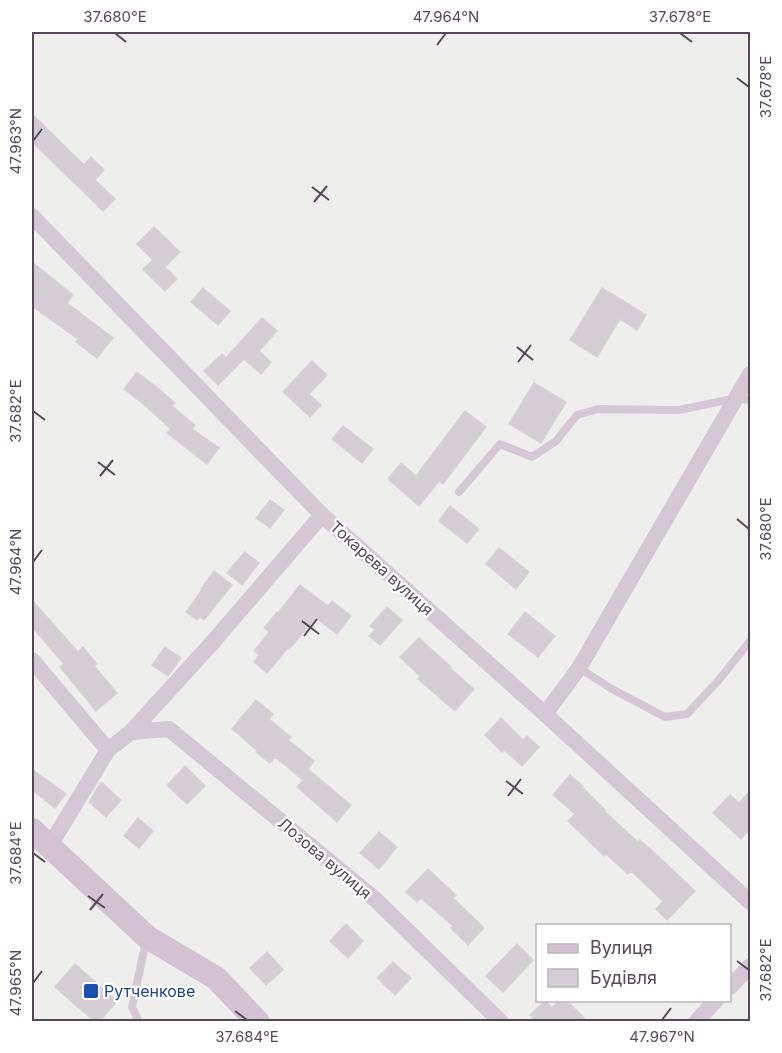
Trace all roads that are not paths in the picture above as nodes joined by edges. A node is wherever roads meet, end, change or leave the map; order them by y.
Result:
1 (32, 216) edge
2 (750, 374) edge
3 (743, 399) edge
4 (459, 492) dead end
5 (322, 515) junction
6 (750, 640) edge
7 (32, 660) edge
8 (579, 668) junction
9 (545, 714) junction
10 (131, 732) junction
11 (108, 750) junction
12 (32, 830) edge
13 (49, 847) junction
14 (750, 902) edge
15 (147, 937) junction
16 (750, 966) edge
17 (731, 985) edge
18 (715, 1002) edge
19 (139, 1022) edge
20 (258, 1022) edge
21 (501, 1022) edge
22 (696, 1022) edge

1 - 5 street, Токарева вулиця
2 - 3 street
3 - 4 lane
3 - 8 street
5 - 9 street, Токарева вулиця
5 - 10 street
6 - 8 lane
7 - 11 street
8 - 9 street
9 - 14 street, Токарева вулиця
10 - 11 street
10 - 21 street, Лозова вулиця
11 - 13 street
12 - 13 main road
13 - 15 main road
15 - 19 lane
15 - 20 main road
16 - 17 street
18 - 22 street

